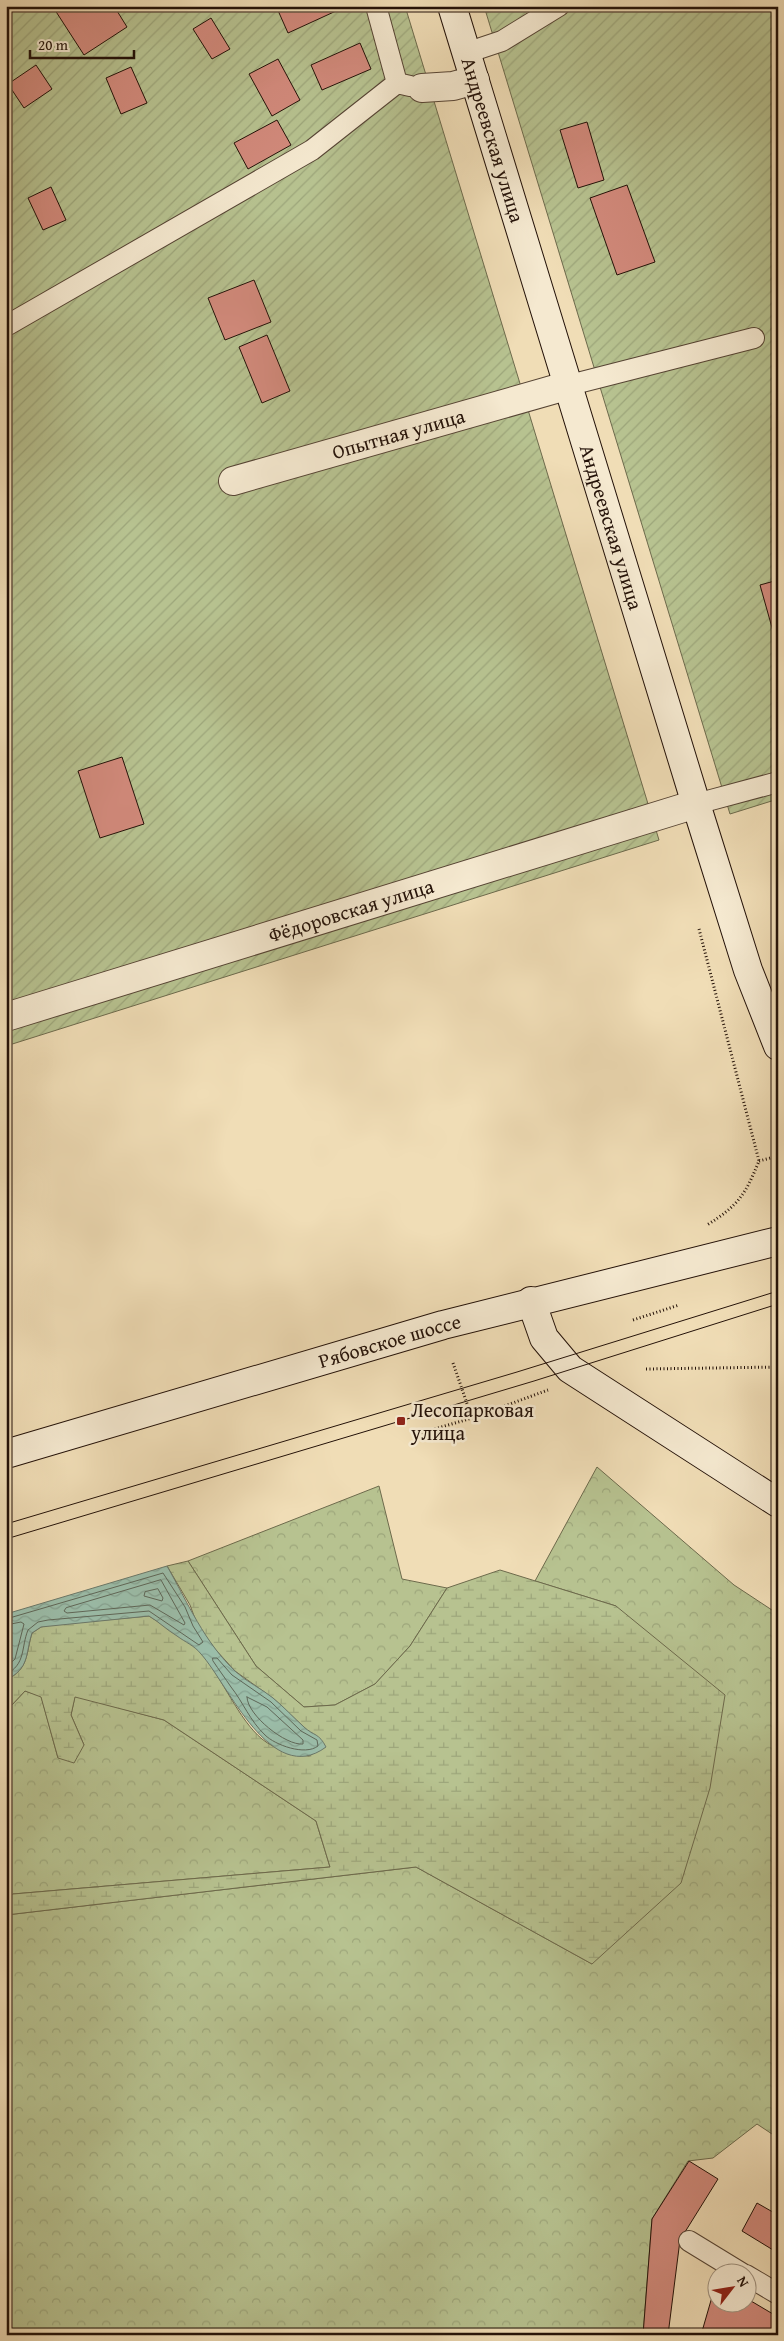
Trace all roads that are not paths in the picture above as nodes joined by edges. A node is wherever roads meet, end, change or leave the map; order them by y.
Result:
1 (376, 6) edge
2 (452, 6) edge
3 (558, 6) edge
4 (466, 53) junction
5 (474, 80) junction
6 (409, 85) junction
7 (6, 326) edge
8 (754, 338) dead end
9 (566, 386) junction
10 (233, 481) dead end
11 (778, 782) edge
12 (696, 804) junction
13 (6, 1017) edge
14 (778, 1046) edge
15 (778, 1241) edge
16 (531, 1301) junction
17 (6, 1454) edge
18 (778, 1503) edge
19 (689, 2241) dead end
20 (728, 2264) edge
21 (756, 2281) edge
22 (778, 2294) edge

1 - 6 lane
2 - 4 street, Андреевская улица
3 - 4 lane
4 - 5 street, Андреевская улица
5 - 6 street
5 - 9 street, Андреевская улица
6 - 7 lane
8 - 9 lane
9 - 10 street, Опытная улица
9 - 12 street, Андреевская улица
11 - 12 lane
12 - 13 street, Фёдоровская улица
12 - 14 street, Андреевская улица
15 - 16 street, Рябовское шоссе
16 - 17 street, Рябовское шоссе
16 - 18 street
19 - 20 lane
21 - 22 lane

